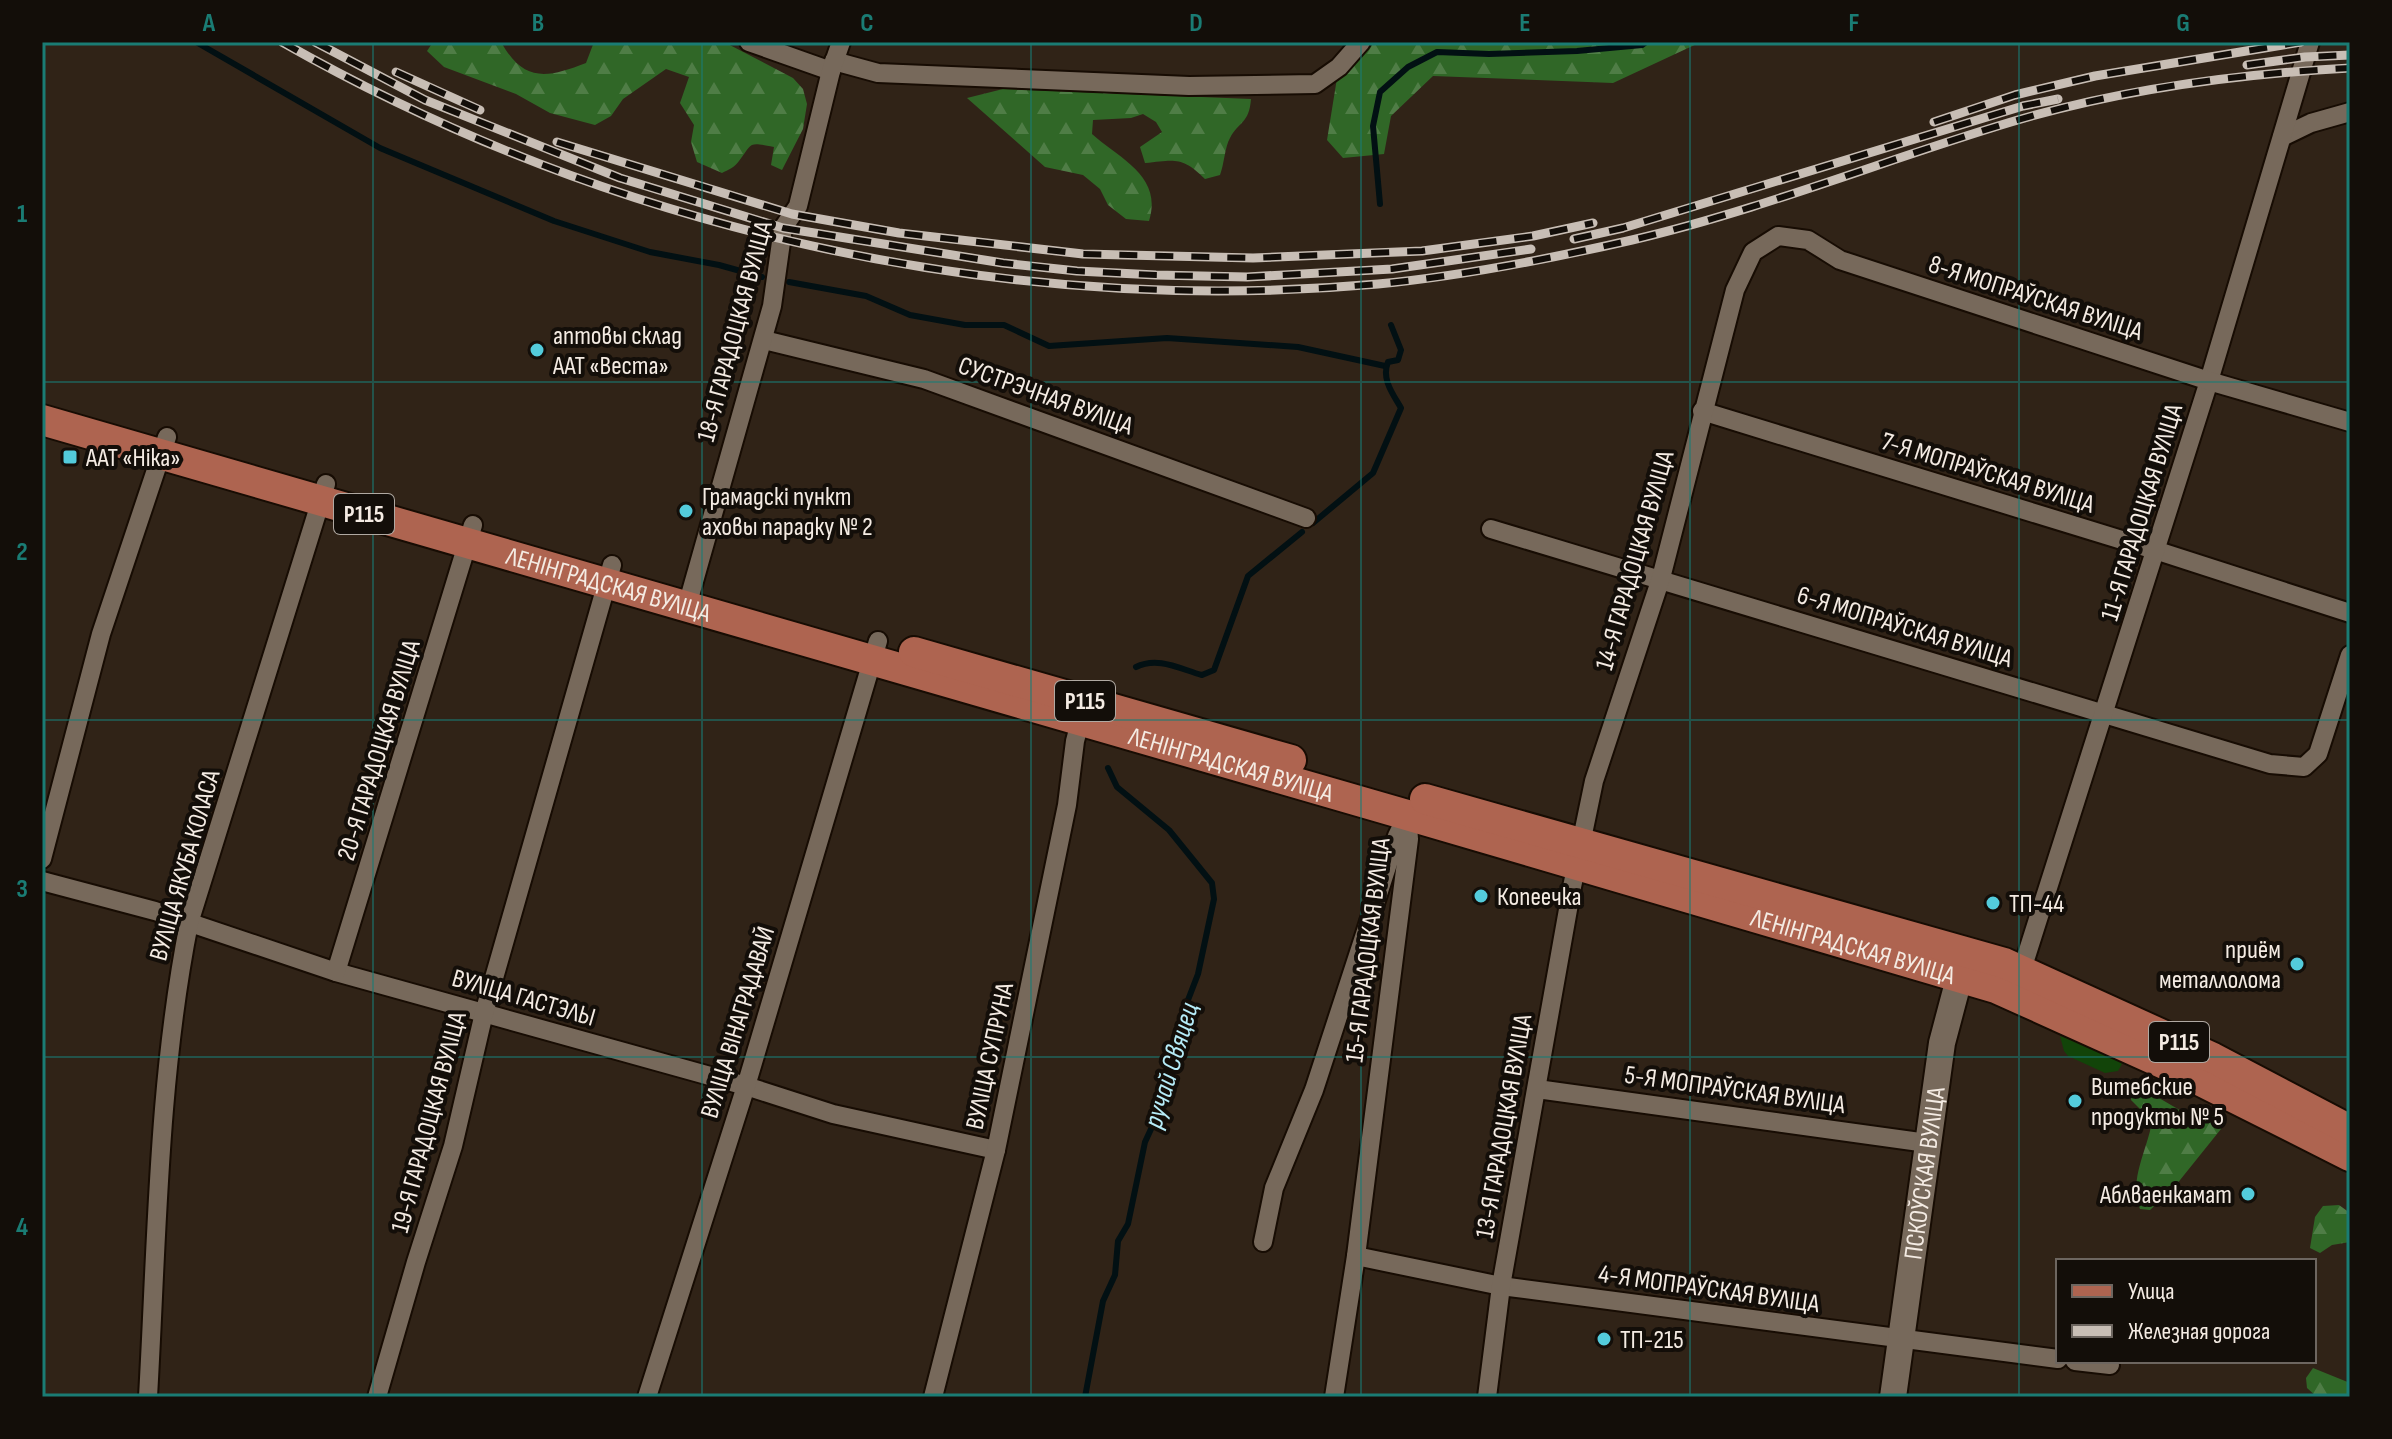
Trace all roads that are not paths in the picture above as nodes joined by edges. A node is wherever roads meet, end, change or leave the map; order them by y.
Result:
1 (749, 42) edge
2 (841, 42) edge
3 (1361, 42) edge
4 (2310, 42) edge
5 (832, 66) junction
6 (2350, 112) edge
7 (2282, 137) junction
8 (1735, 290) joint
9 (764, 340) junction
10 (2209, 381) junction
11 (42, 400) edge
12 (1702, 411) junction
13 (42, 420) edge
14 (2350, 422) edge
15 (164, 446) junction
16 (324, 493) junction
17 (1306, 518) dead end
18 (1491, 529) dead end
19 (471, 535) junction
20 (2156, 551) junction
21 (609, 574) junction
22 (1661, 578) junction
23 (690, 596) junction
24 (2350, 613) edge
25 (874, 651) junction
26 (2350, 655) edge
27 (1083, 711) junction
28 (2104, 715) junction
29 (1410, 805) junction
30 (1579, 854) junction
31 (42, 859) edge
32 (42, 881) edge
33 (189, 923) junction
34 (1962, 965) junction
35 (336, 972) junction
36 (2017, 983) junction
37 (484, 1013) junction
38 (746, 1086) junction
39 (1537, 1089) junction
40 (2350, 1130) edge
41 (1927, 1143) junction
42 (996, 1150) junction
43 (2350, 1156) edge
44 (1263, 1242) dead end
45 (1356, 1256) junction
46 (1501, 1286) junction
47 (1901, 1340) junction
48 (2056, 1359) edge
49 (2092, 1363) edge
50 (2110, 1365) dead end
51 (148, 1397) edge
52 (377, 1397) edge
53 (647, 1397) edge
54 (933, 1397) edge
55 (1334, 1397) edge
56 (1487, 1397) edge
57 (1893, 1397) edge

1 - 5 street
2 - 5 street, 18-Я ГАРАДОЦКАЯ ВУЛІЦА
3 - 5 street
4 - 7 street, 11-Я ГАРАДОЦКАЯ ВУЛІЦА
5 - 9 street, 18-Я ГАРАДОЦКАЯ ВУЛІЦА
6 - 7 street
7 - 10 street, 11-Я ГАРАДОЦКАЯ ВУЛІЦА
8 - 10 street, 8-Я МОПРАЎСКАЯ ВУЛІЦА
8 - 12 street, 14-Я ГАРАДОЦКАЯ ВУЛІЦА
9 - 17 street, СУСТРЭЧНАЯ ВУЛІЦА
9 - 23 street, 18-Я ГАРАДОЦКАЯ ВУЛІЦА
10 - 14 street, 8-Я МОПРАЎСКАЯ ВУЛІЦА
10 - 20 street, 11-Я ГАРАДОЦКАЯ ВУЛІЦА
11 - 15 main road, ЛЕНІНГРАДСКАЯ ВУЛІЦА / Р115
12 - 20 street, 7-Я МОПРАЎСКАЯ ВУЛІЦА
12 - 22 street, 14-Я ГАРАДОЦКАЯ ВУЛІЦА
13 - 15 main road, ЛЕНІНГРАДСКАЯ ВУЛІЦА / Р115
15 - 16 main road, ЛЕНІНГРАДСКАЯ ВУЛІЦА / Р115
15 - 31 street
16 - 19 main road, ЛЕНІНГРАДСКАЯ ВУЛІЦА / Р115
16 - 33 street, ВУЛІЦА ЯКУБА КОЛАСА
18 - 22 street, 6-Я МОПРАЎСКАЯ ВУЛІЦА
19 - 21 main road, ЛЕНІНГРАДСКАЯ ВУЛІЦА / Р115
19 - 35 street, 20-Я ГАРАДОЦКАЯ ВУЛІЦА
20 - 24 street, 7-Я МОПРАЎСКАЯ ВУЛІЦА
20 - 28 street, 11-Я ГАРАДОЦКАЯ ВУЛІЦА
21 - 23 main road, ЛЕНІНГРАДСКАЯ ВУЛІЦА / Р115
21 - 37 street, 19-Я ГАРАДОЦКАЯ ВУЛІЦА
22 - 28 street, 6-Я МОПРАЎСКАЯ ВУЛІЦА
22 - 30 street, 14-Я ГАРАДОЦКАЯ ВУЛІЦА
23 - 25 main road, ЛЕНІНГРАДСКАЯ ВУЛІЦА / Р115
25 - 27 main road, ЛЕНІНГРАДСКАЯ ВУЛІЦА / Р115
25 - 38 street, ВУЛІЦА ВІНАГРАДАВАЙ
26 - 28 street, 6-Я МОПРАЎСКАЯ ВУЛІЦА
27 - 29 main road, ЛЕНІНГРАДСКАЯ ВУЛІЦА / Р115
27 - 42 street, ВУЛІЦА СУПРУНА
28 - 36 street, 11-Я ГАРАДОЦКАЯ ВУЛІЦА
29 - 30 main road, ЛЕНІНГРАДСКАЯ ВУЛІЦА / Р115
29 - 44 street, 15-Я ГАРАДОЦКАЯ ВУЛІЦА
29 - 45 street, 15-Я ГАРАДОЦКАЯ ВУЛІЦА
30 - 34 main road, ЛЕНІНГРАДСКАЯ ВУЛІЦА / Р115
30 - 39 street, 13-Я ГАРАДОЦКАЯ ВУЛІЦА
32 - 33 street, ВУЛІЦА ГАСТЭЛЫ
33 - 35 street, ВУЛІЦА ГАСТЭЛЫ
33 - 51 street, ВУЛІЦА ЯКУБА КОЛАСА
34 - 36 main road, ЛЕНІНГРАДСКАЯ ВУЛІЦА / Р115
34 - 41 street, ПСКОЎСКАЯ ВУЛІЦА
35 - 37 street, ВУЛІЦА ГАСТЭЛЫ
36 - 40 main road, ЛЕНІНГРАДСКАЯ ВУЛІЦА / Р115
36 - 43 main road, ЛЕНІНГРАДСКАЯ ВУЛІЦА / Р115
37 - 38 street, ВУЛІЦА ГАСТЭЛЫ
37 - 52 street, 19-Я ГАРАДОЦКАЯ ВУЛІЦА
38 - 42 street, ВУЛІЦА ГАСТЭЛЫ
38 - 53 street, ВУЛІЦА ВІНАГРАДАВАЙ
39 - 41 street, 5-Я МОПРАЎСКАЯ ВУЛІЦА
39 - 46 street, 13-Я ГАРАДОЦКАЯ ВУЛІЦА
41 - 47 street, ПСКОЎСКАЯ ВУЛІЦА
42 - 54 street, ВУЛІЦА СУПРУНА
45 - 46 street, 4-Я МОПРАЎСКАЯ ВУЛІЦА
45 - 55 street, 15-Я ГАРАДОЦКАЯ ВУЛІЦА
46 - 47 street, 4-Я МОПРАЎСКАЯ ВУЛІЦА
46 - 56 street, 13-Я ГАРАДОЦКАЯ ВУЛІЦА
47 - 48 street, 4-Я МОПРАЎСКАЯ ВУЛІЦА
47 - 57 street, ПСКОЎСКАЯ ВУЛІЦА
49 - 50 street

